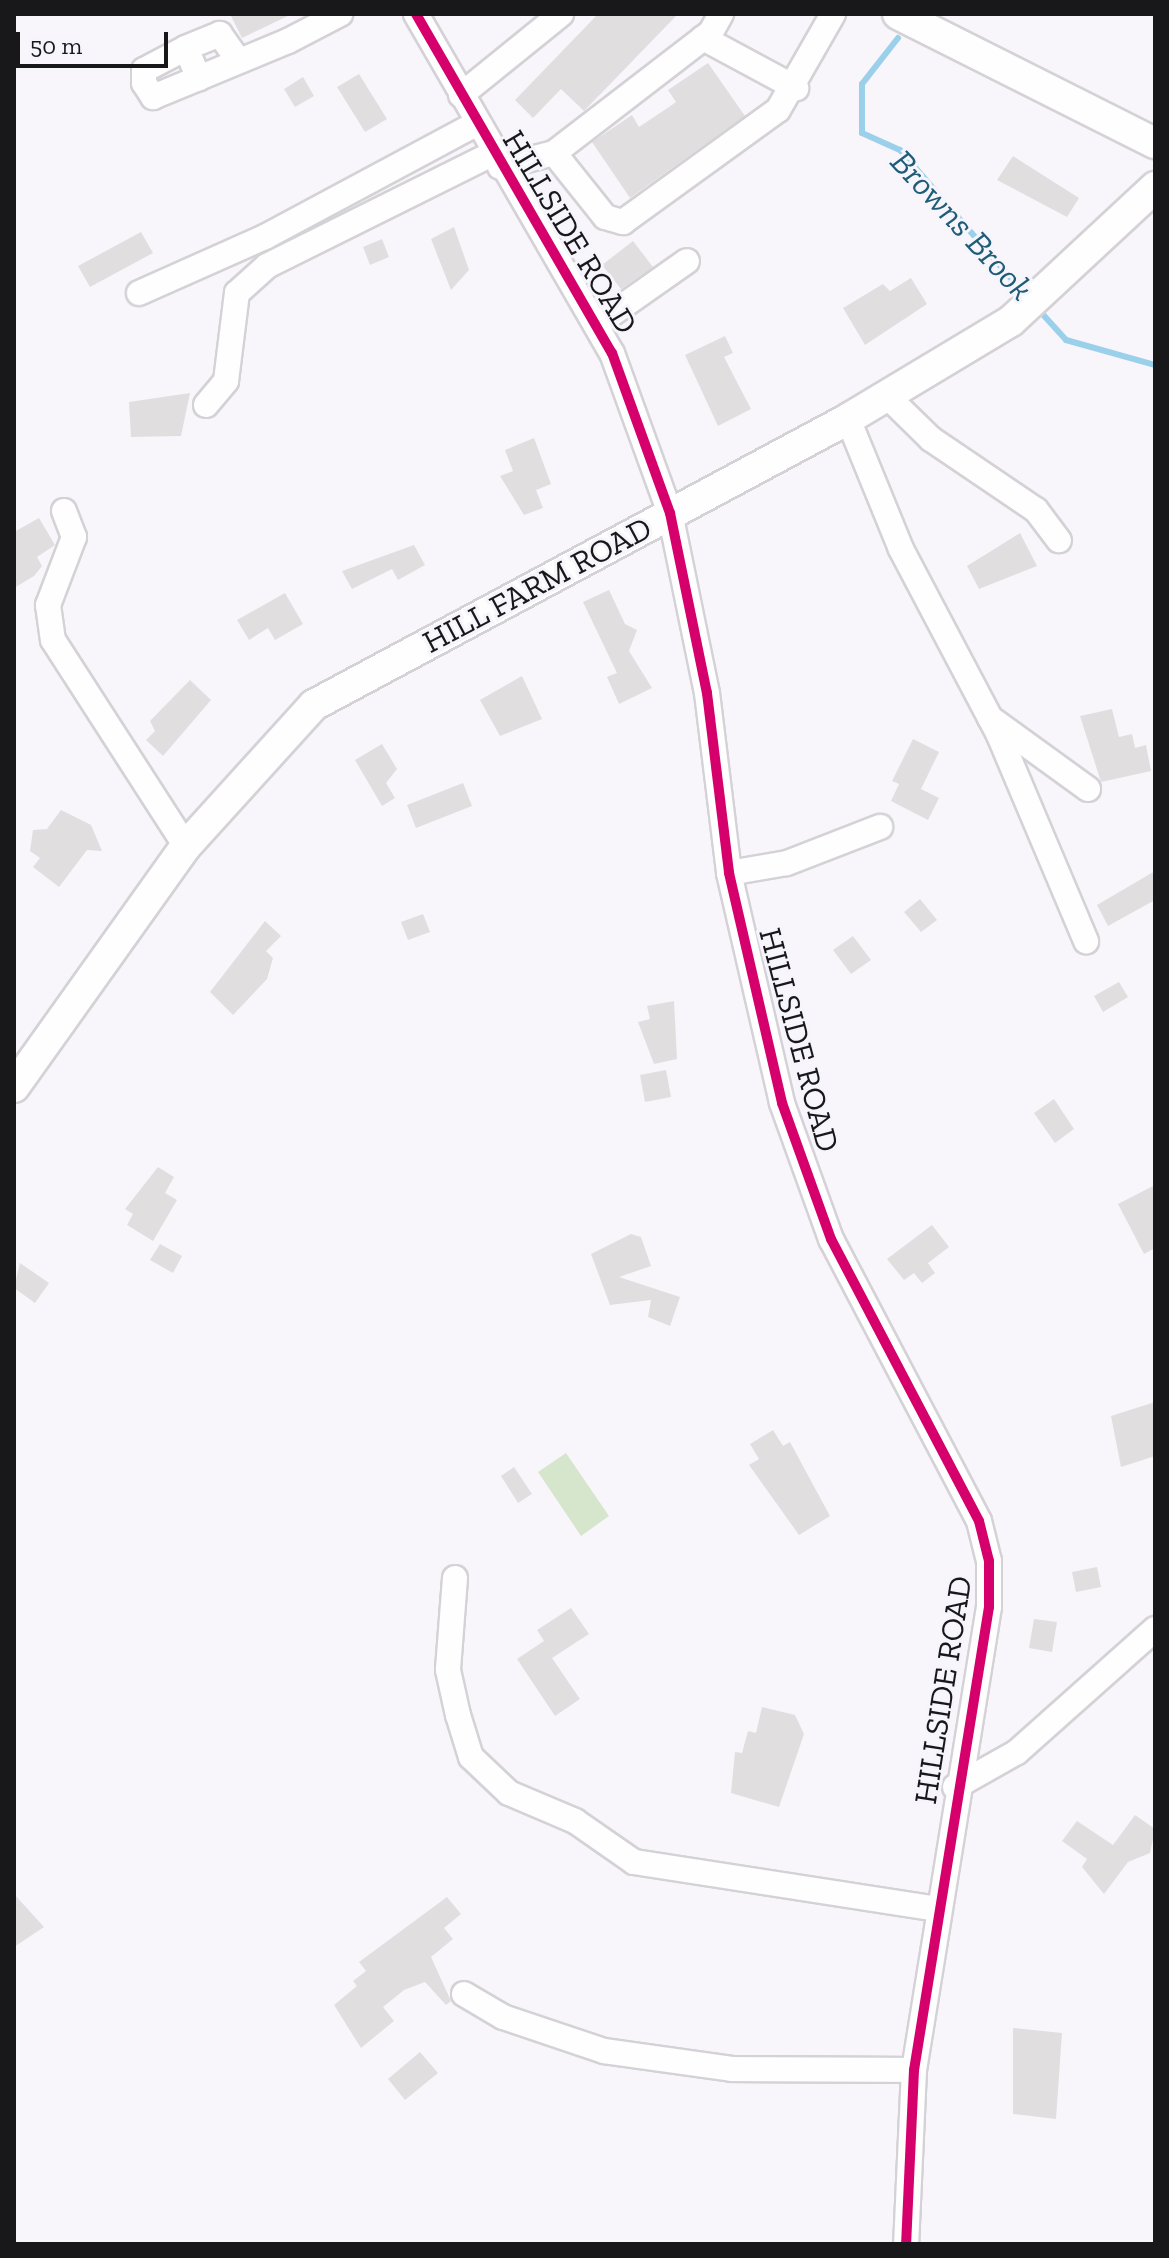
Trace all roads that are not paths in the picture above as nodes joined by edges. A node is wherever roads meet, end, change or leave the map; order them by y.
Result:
1 (340, 14) edge
2 (416, 14) edge
3 (561, 14) edge
4 (721, 14) edge
5 (833, 14) edge
6 (898, 14) edge
7 (703, 38) junction
8 (186, 48) junction
9 (238, 60) junction
10 (199, 78) junction
11 (796, 88) junction
12 (461, 95) junction
13 (476, 124) junction
14 (1155, 143) edge
15 (554, 153) junction
16 (496, 160) junction
17 (1155, 187) edge
18 (687, 261) dead end
19 (139, 293) dead end
20 (596, 325) junction
21 (887, 396) junction
22 (206, 405) dead end
23 (848, 419) junction
24 (64, 511) dead end
25 (670, 513) junction
26 (1059, 540) dead end
27 (990, 718) junction
28 (1088, 789) dead end
29 (880, 827) dead end
30 (186, 846) junction
31 (729, 873) junction
32 (1086, 941) dead end
33 (14, 1087) edge
34 (455, 1578) dead end
35 (1155, 1629) edge
36 (955, 1787) junction
37 (936, 1909) junction
38 (464, 1994) dead end
39 (914, 2070) junction
40 (906, 2244) edge

1 - 9 street
2 - 12 street, HILLSIDE ROAD
3 - 12 street
4 - 7 street
5 - 11 street
6 - 14 main road
7 - 11 street
7 - 15 street
8 - 9 street
8 - 10 street
8 - 10 street
9 - 10 street
11 - 15 street
12 - 13 street, HILLSIDE ROAD
13 - 16 street, HILLSIDE ROAD
13 - 19 street
15 - 16 street
16 - 20 street, HILLSIDE ROAD
16 - 22 street
17 - 21 main road, HILL FARM ROAD
18 - 20 street
20 - 25 street, HILLSIDE ROAD
21 - 23 main road, HILL FARM ROAD
21 - 26 street
23 - 25 main road, HILL FARM ROAD
23 - 27 street
24 - 30 street
25 - 30 main road, HILL FARM ROAD
25 - 31 street, HILLSIDE ROAD
27 - 28 street
27 - 32 street
29 - 31 street
30 - 33 main road, HILL FARM ROAD
31 - 36 street, HILLSIDE ROAD
34 - 37 street
35 - 36 street
36 - 37 street, HILLSIDE ROAD
37 - 39 street, HILLSIDE ROAD
38 - 39 street
39 - 40 street, HILLSIDE ROAD

